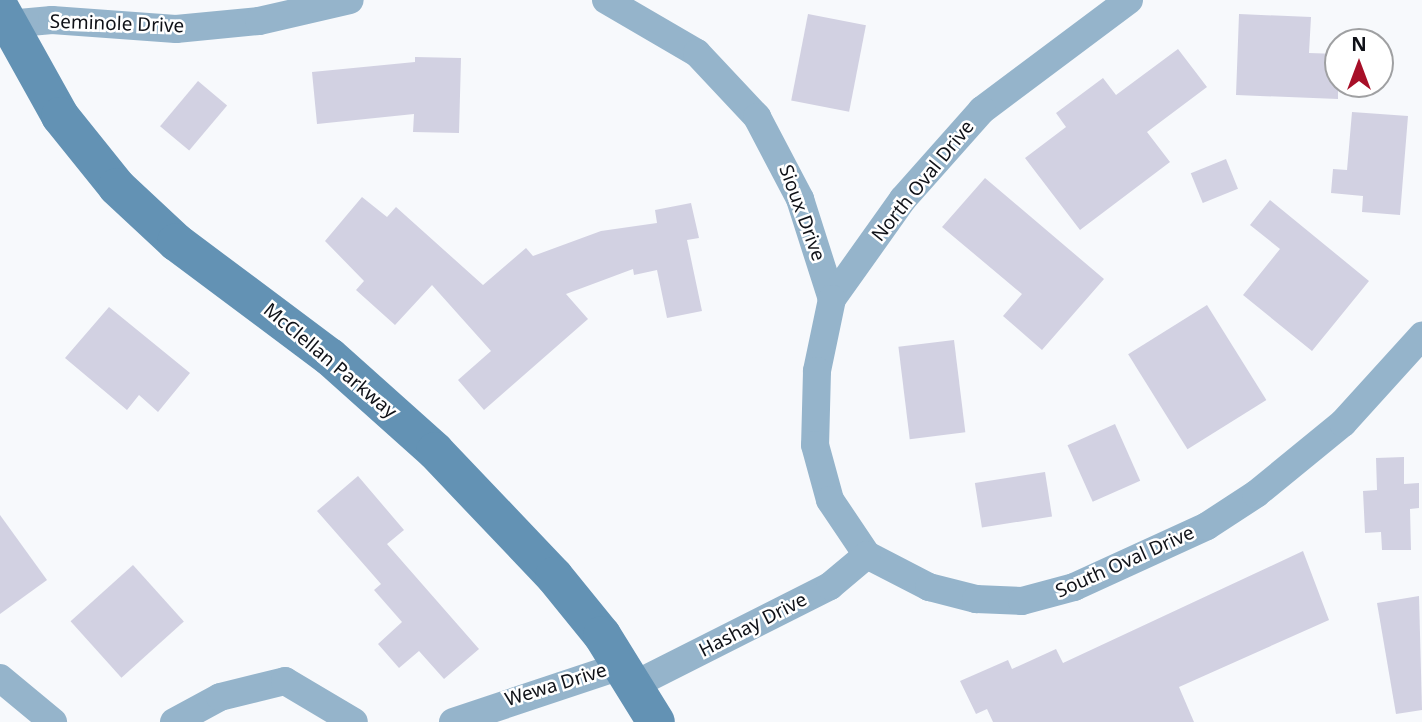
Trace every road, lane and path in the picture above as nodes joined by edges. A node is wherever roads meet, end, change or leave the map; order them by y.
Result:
1 (350, 0) edge
2 (606, 0) edge
3 (1129, 0) edge
4 (4, 16) edge
5 (832, 299) junction
6 (1422, 336) edge
7 (867, 555) junction
8 (626, 676) junction
9 (0, 678) edge
10 (53, 722) edge
11 (174, 722) edge
12 (354, 722) edge
13 (453, 722) edge
14 (656, 722) edge

1 - 4 street, Seminole Drive
2 - 5 street, Sioux Drive
3 - 5 street, North Oval Drive
4 - 8 street, McClellan Parkway
5 - 7 street, South Oval Drive
6 - 7 street, South Oval Drive
7 - 8 street, Hashay Drive
8 - 13 street, Wewa Drive
8 - 14 street, McClellan Parkway
9 - 10 street
11 - 12 street

